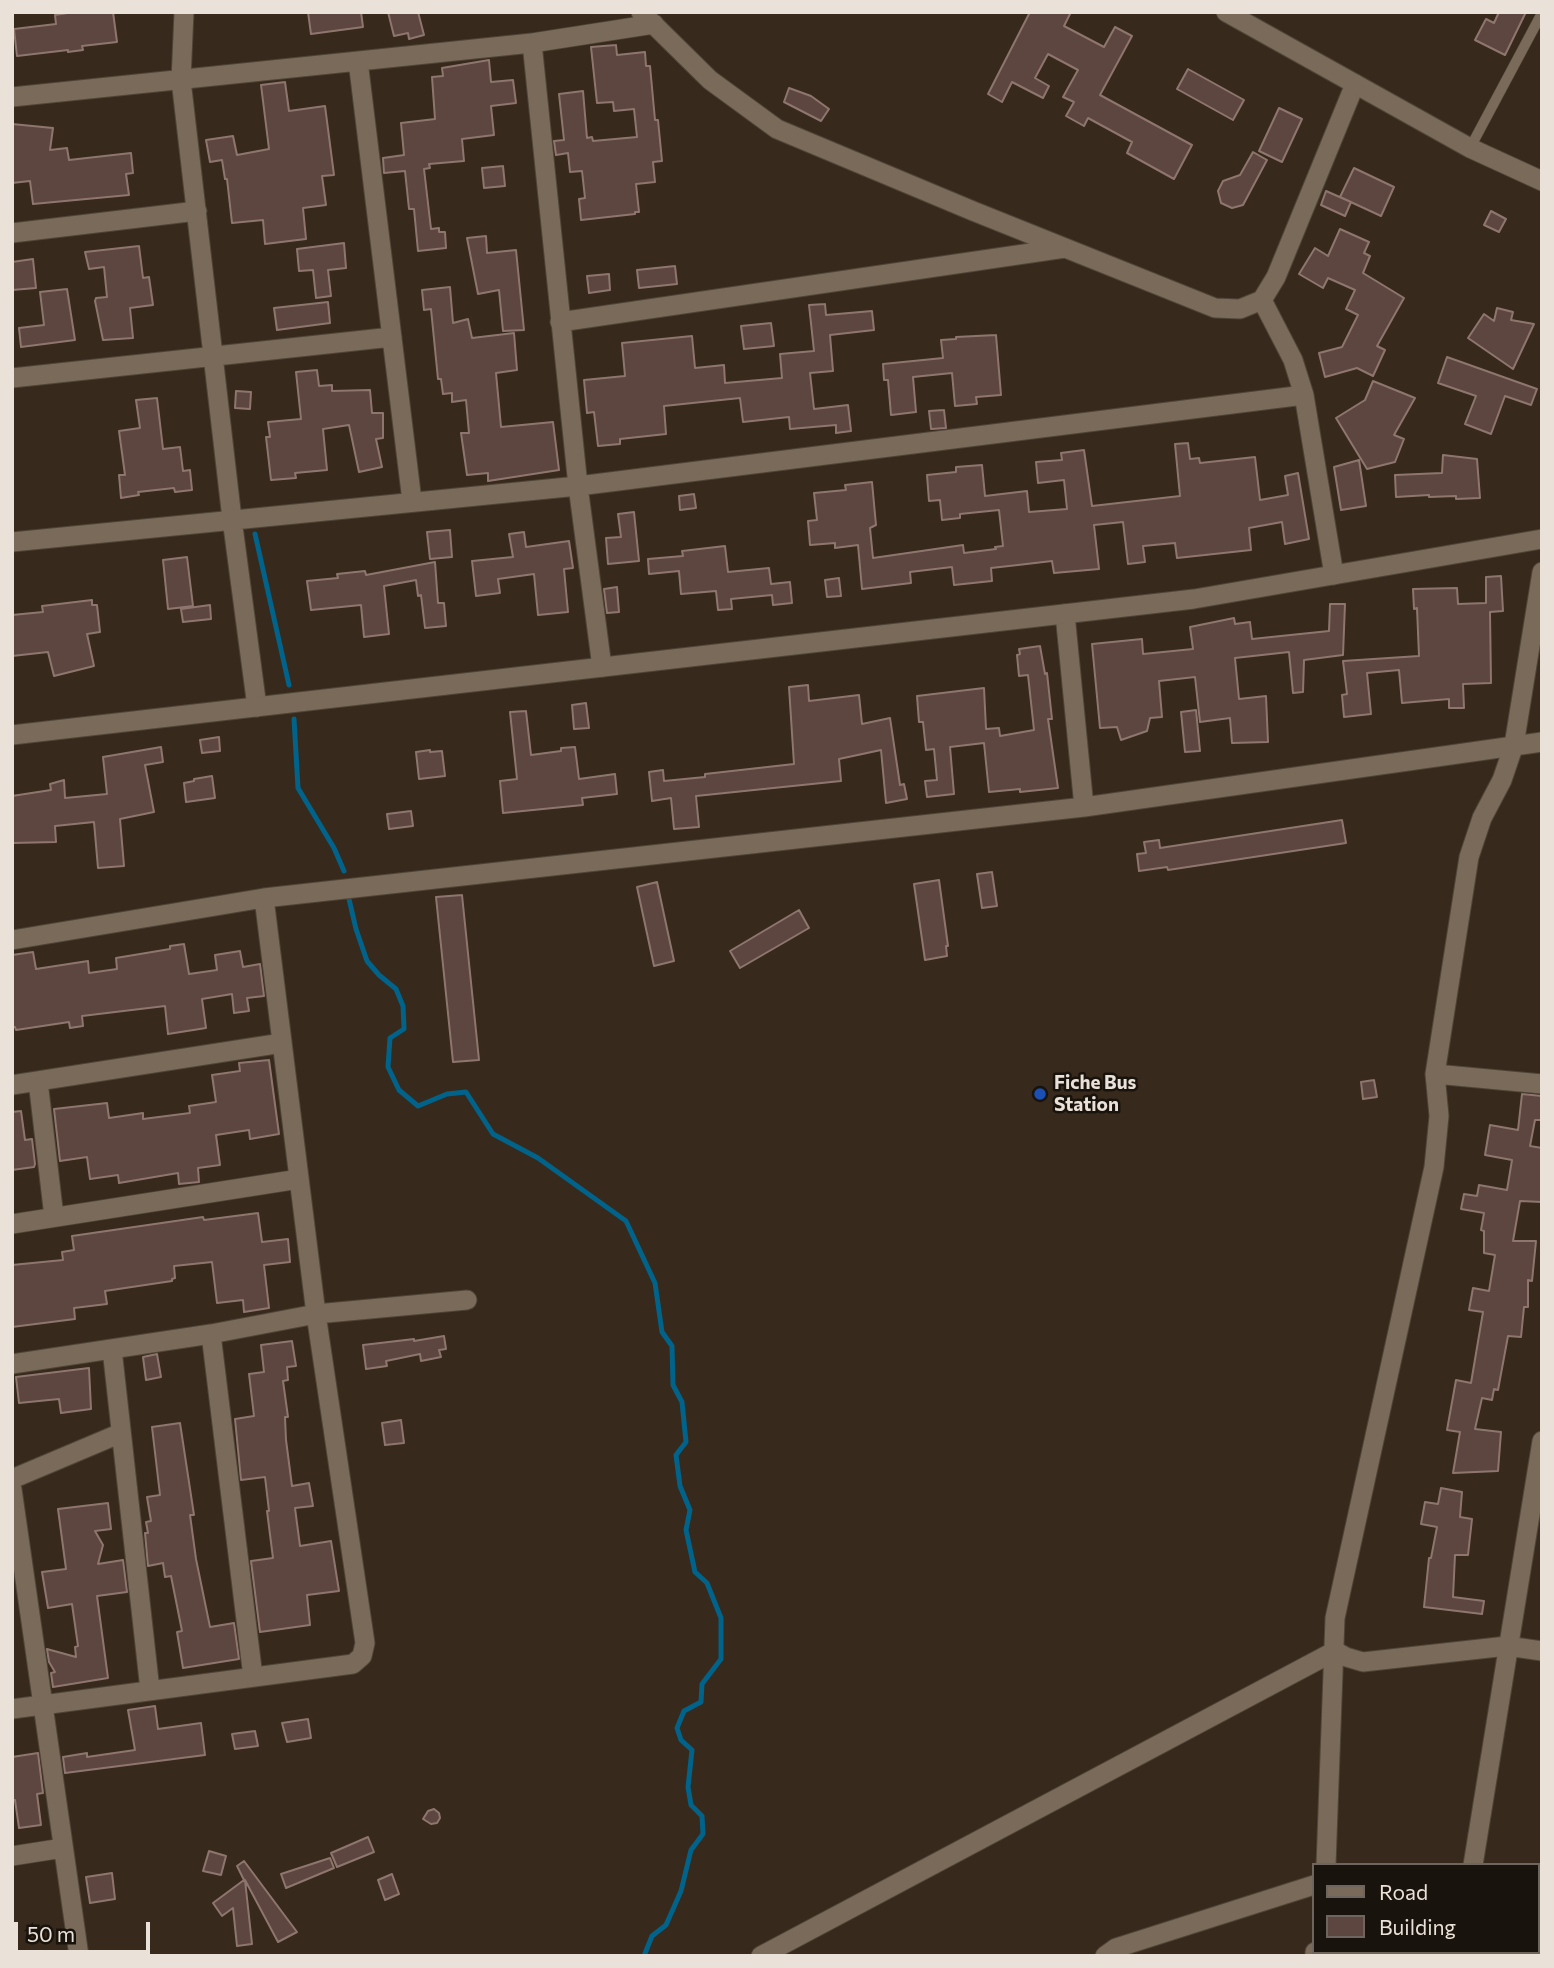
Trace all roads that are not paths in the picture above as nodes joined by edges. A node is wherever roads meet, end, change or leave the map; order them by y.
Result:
1 (184, 12) edge
2 (1226, 12) edge
3 (1542, 13) edge
4 (648, 18) edge
5 (532, 43) junction
6 (358, 61) junction
7 (181, 80) junction
8 (1355, 84) junction
9 (12, 97) edge
10 (1470, 148) junction
11 (1542, 181) edge
12 (197, 211) junction
13 (12, 233) edge
14 (1065, 248) junction
15 (1262, 300) junction
16 (560, 322) junction
17 (392, 337) junction
18 (214, 357) junction
19 (12, 378) edge
20 (1304, 395) junction
21 (578, 486) junction
22 (412, 502) junction
23 (232, 519) junction
24 (1542, 539) edge
25 (12, 542) edge
26 (1542, 572) edge
27 (1334, 575) junction
28 (1065, 614) junction
29 (602, 667) junction
30 (257, 706) junction
31 (12, 735) edge
32 (1542, 742) edge
33 (1514, 745) junction
34 (1084, 807) junction
35 (264, 898) junction
36 (12, 940) edge
37 (282, 1043) junction
38 (1435, 1074) junction
39 (38, 1080) junction
40 (1542, 1084) edge
41 (12, 1085) edge
42 (299, 1179) junction
43 (54, 1217) junction
44 (12, 1224) edge
45 (467, 1300) dead end
46 (316, 1314) junction
47 (211, 1334) junction
48 (112, 1349) junction
49 (12, 1364) edge
50 (121, 1433) junction
51 (1542, 1441) edge
52 (12, 1479) edge
53 (12, 1489) edge
54 (1507, 1646) junction
55 (1335, 1651) junction
56 (1542, 1651) edge
57 (253, 1677) junction
58 (150, 1690) junction
59 (43, 1704) junction
60 (12, 1709) edge
61 (64, 1848) junction
62 (12, 1856) edge
63 (1326, 1863) edge
64 (1473, 1863) edge
65 (1312, 1886) edge
66 (79, 1956) edge
67 (761, 1956) edge
68 (1105, 1956) edge

1 - 7 street
2 - 8 street
3 - 10 lane
4 - 5 street
4 - 14 street
5 - 6 street
5 - 16 street
6 - 7 street
6 - 17 street
7 - 9 street
7 - 12 street
8 - 10 street
8 - 15 street
10 - 11 street
12 - 13 street
12 - 18 street
14 - 15 street
14 - 16 street
15 - 20 street
16 - 21 street
17 - 18 street
17 - 22 street
18 - 19 street
18 - 23 street
20 - 21 street
20 - 27 street
21 - 22 street
21 - 29 street
22 - 23 street
23 - 25 street
23 - 30 street
24 - 27 street
26 - 33 street
27 - 28 street
28 - 29 street
28 - 34 street
29 - 30 street
30 - 31 street
32 - 33 street
33 - 34 street
33 - 38 street
34 - 35 street
35 - 36 street
35 - 37 street
37 - 39 street
37 - 42 street
38 - 40 street
38 - 55 street
39 - 41 street
39 - 43 street
42 - 43 street
42 - 46 street
43 - 44 street
45 - 46 street
46 - 47 street
46 - 57 street
47 - 48 street
47 - 57 street
48 - 49 street
48 - 50 street
50 - 52 street
50 - 58 street
51 - 54 street
53 - 59 street
54 - 55 street
54 - 56 street
54 - 64 street
55 - 63 street
55 - 67 street
57 - 58 street
58 - 59 street
59 - 60 street
59 - 61 street
61 - 62 street
61 - 66 street
65 - 68 street

